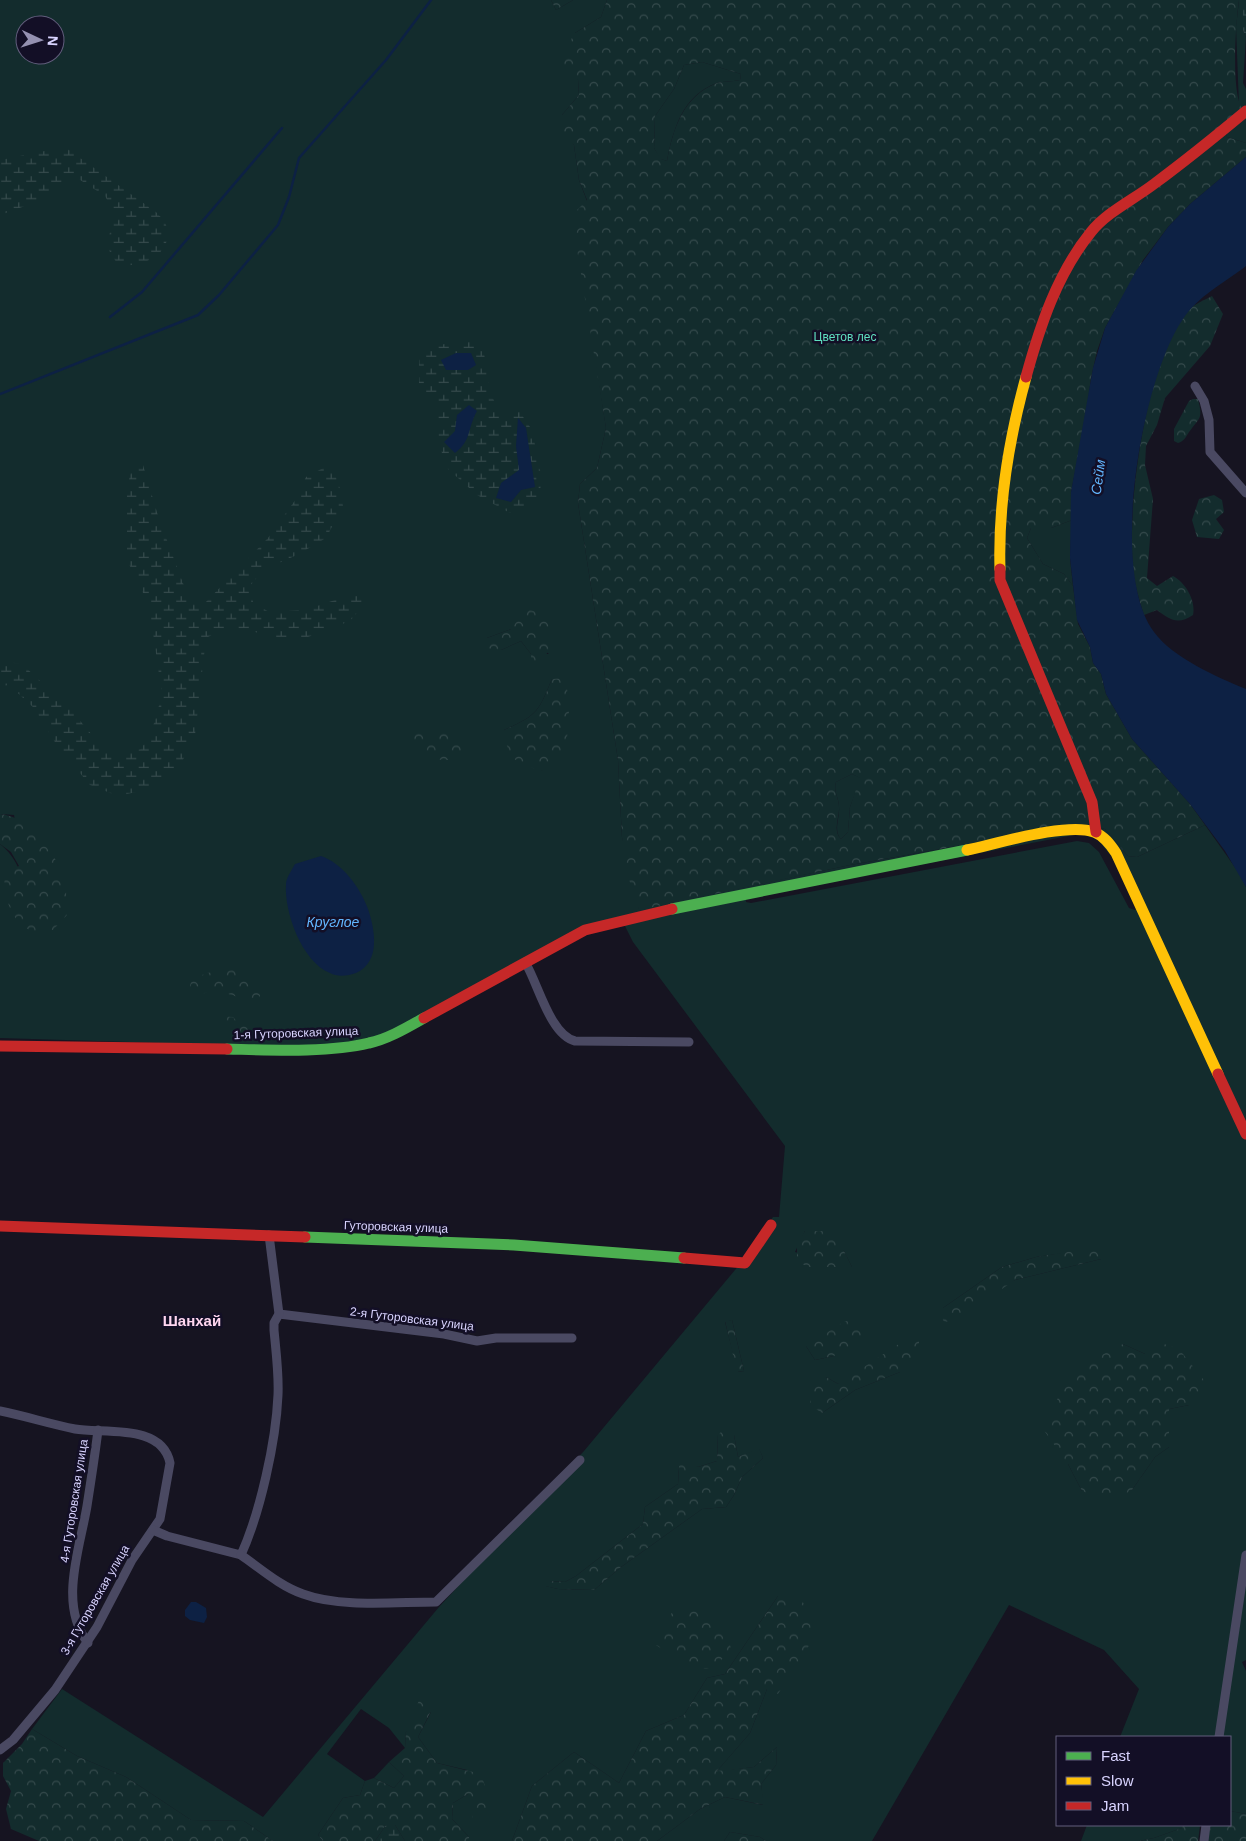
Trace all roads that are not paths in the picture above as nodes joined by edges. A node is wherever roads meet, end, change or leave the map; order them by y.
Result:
1 (1246, 111) edge
2 (1195, 386) dead end
3 (1246, 492) edge
4 (1096, 832) junction
5 (525, 962) junction
6 (689, 1042) dead end
7 (0, 1046) edge
8 (1246, 1134) edge
9 (771, 1225) dead end
10 (0, 1226) edge
11 (270, 1235) junction
12 (279, 1314) junction
13 (572, 1338) dead end
14 (0, 1410) edge
15 (98, 1430) junction
16 (580, 1460) dead end
17 (154, 1530) junction
18 (1246, 1554) edge
19 (241, 1555) junction
20 (88, 1643) junction
21 (1219, 1736) edge
22 (0, 1750) edge
23 (1206, 1826) edge
24 (1204, 1841) edge

1 - 4 street
2 - 3 street
4 - 5 street, 1-я Гуторовская улица
4 - 8 street
5 - 6 street
5 - 7 street, 1-я Гуторовская улица
9 - 11 street, Гуторовская улица
10 - 11 street, Гуторовская улица
11 - 12 street
12 - 13 street, 2-я Гуторовская улица
12 - 19 street
14 - 15 street, 4-я Гуторовская улица
15 - 17 street, 3-я Гуторовская улица
15 - 20 street, 4-я Гуторовская улица
16 - 19 street
17 - 19 street
17 - 20 street, 3-я Гуторовская улица
18 - 21 street
20 - 22 street, 3-я Гуторовская улица
23 - 24 street

